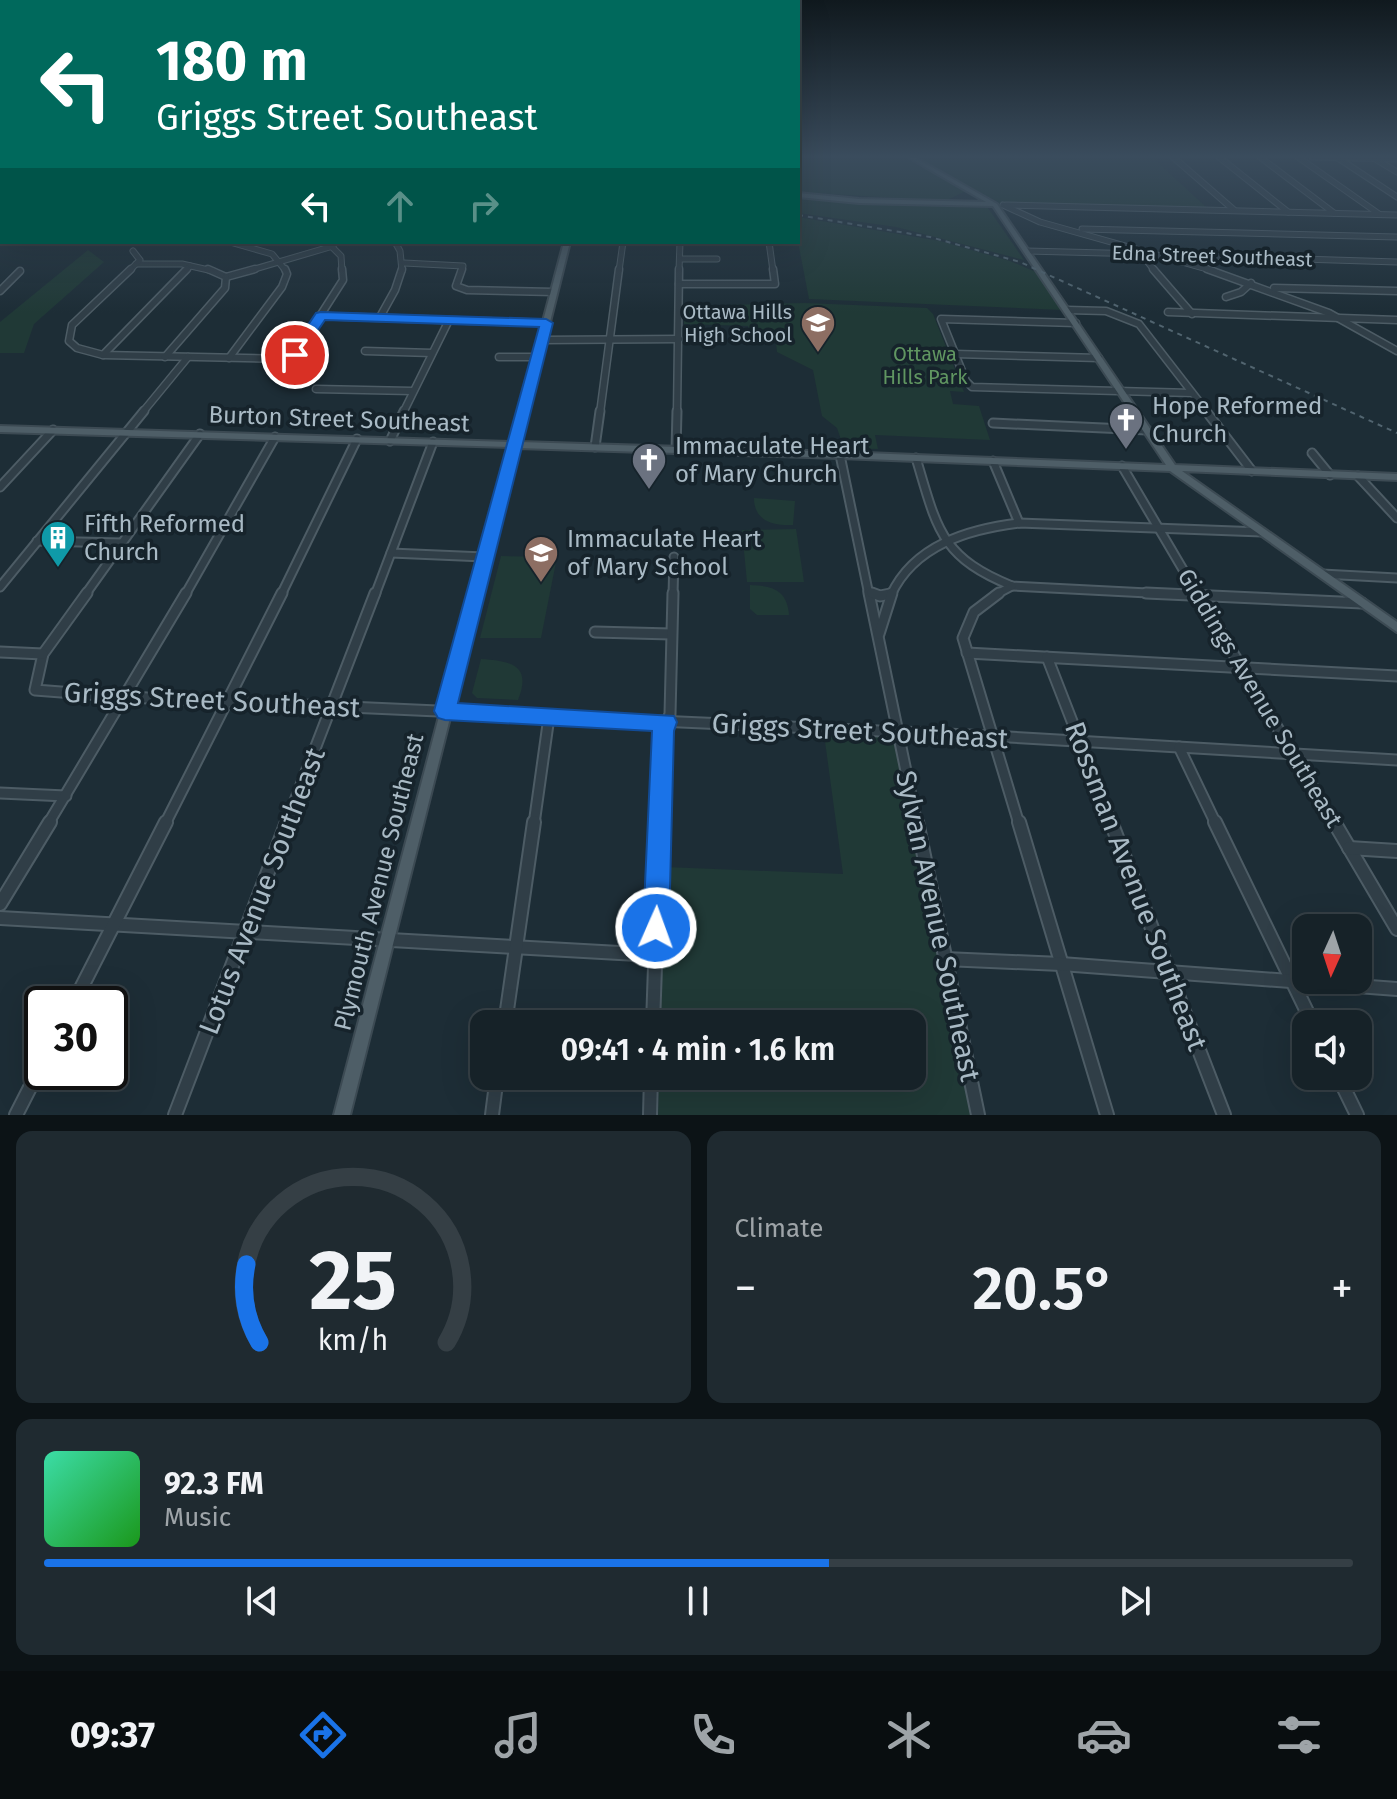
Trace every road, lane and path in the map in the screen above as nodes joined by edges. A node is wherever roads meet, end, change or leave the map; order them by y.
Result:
1 (1001, 209) edge
2 (1011, 209) edge
3 (1157, 209) edge
4 (1284, 209) edge
5 (1330, 209) edge
6 (1372, 209) edge
7 (1234, 211) joint
8 (1288, 212) junction
9 (1335, 213) junction
10 (1379, 214) junction
11 (1397, 215) edge
12 (1076, 230) junction
13 (1397, 237) edge
14 (239, 244) edge
15 (330, 244) edge
16 (396, 244) edge
17 (566, 244) edge
18 (623, 244) edge
19 (680, 244) edge
20 (769, 244) edge
21 (133, 251) dead end
22 (1027, 251) junction
23 (1141, 254) junction
24 (1156, 254) junction
25 (680, 259) junction
26 (717, 259) dead end
27 (281, 261) junction
28 (1397, 262) edge
29 (404, 263) junction
30 (136, 264) junction
31 (190, 266) junction
32 (20, 271) dead end
33 (226, 277) junction
34 (1251, 283) junction
35 (679, 284) junction
36 (1266, 288) junction
37 (0, 291) edge
38 (1397, 291) edge
39 (554, 292) junction
40 (1226, 297) dead end
41 (1067, 310) junction
42 (1168, 312) dead end
43 (1192, 314) junction
44 (321, 316) junction
45 (380, 317) junction
46 (1342, 318) junction
47 (449, 320) junction
48 (1397, 320) edge
49 (546, 323) junction
50 (1076, 323) junction
51 (610, 339) junction
52 (679, 339) junction
53 (542, 340) junction
54 (365, 351) dead end
55 (1397, 351) edge
56 (432, 353) junction
57 (955, 354) junction
58 (103, 355) junction
59 (165, 357) junction
60 (188, 357) junction
61 (499, 357) dead end
62 (538, 357) junction
63 (229, 358) junction
64 (1099, 358) junction
65 (316, 389) dead end
66 (412, 391) junction
67 (1192, 393) junction
68 (1123, 394) junction
69 (993, 423) dead end
70 (0, 429) edge
71 (53, 430) junction
72 (1147, 430) junction
73 (126, 433) junction
74 (200, 434) junction
75 (275, 437) junction
76 (357, 439) junction
77 (390, 441) junction
78 (433, 442) junction
79 (513, 444) junction
80 (595, 447) junction
81 (676, 450) junction
82 (1312, 453) dead end
83 (840, 455) junction
84 (916, 458) junction
85 (993, 461) junction
86 (1122, 466) junction
87 (1173, 469) junction
88 (1252, 471) junction
89 (1330, 475) junction
90 (1358, 476) junction
91 (1397, 477) edge
92 (0, 487) edge
93 (1397, 518) edge
94 (1019, 523) junction
95 (1159, 528) junction
96 (1262, 532) junction
97 (37, 541) junction
98 (943, 541) junction
99 (122, 543) junction
100 (391, 553) junction
101 (484, 557) junction
102 (670, 562) dead end
103 (1322, 574) junction
104 (1397, 578) edge
105 (1012, 586) junction
106 (0, 587) edge
107 (868, 591) junction
108 (890, 594) junction
109 (1200, 596) junction
110 (1362, 603) junction
111 (1397, 628) edge
112 (595, 632) dead end
113 (671, 634) junction
114 (878, 641) junction
115 (0, 652) edge
116 (967, 653) junction
117 (43, 654) junction
118 (1047, 657) junction
119 (1243, 668) junction
120 (1397, 676) edge
121 (126, 697) junction
122 (228, 702) junction
123 (334, 706) junction
124 (445, 711) junction
125 (549, 717) junction
126 (666, 722) junction
127 (898, 733) junction
128 (991, 736) junction
129 (1080, 741) junction
130 (1179, 747) junction
131 (1295, 755) junction
132 (1397, 760) edge
133 (0, 793) edge
134 (66, 796) junction
135 (1349, 848) junction
136 (1397, 851) edge
137 (0, 904) edge
138 (0, 918) edge
139 (114, 924) junction
140 (1397, 929) edge
141 (247, 931) junction
142 (387, 939) junction
143 (517, 948) junction
144 (655, 955) junction
145 (945, 959) junction
146 (1061, 964) junction
147 (1169, 973) junction
148 (1292, 980) edge
149 (1292, 982) edge
150 (82, 986) edge
151 (1372, 987) edge
152 (1397, 989) edge
153 (507, 1010) edge
154 (653, 1010) edge
155 (29, 1090) edge
156 (495, 1090) edge
157 (651, 1090) edge
158 (1345, 1090) edge
159 (16, 1115) edge
160 (175, 1115) edge
161 (342, 1115) edge
162 (492, 1115) edge
163 (650, 1115) edge
164 (978, 1115) edge
165 (1107, 1115) edge
166 (1224, 1115) edge
167 (1357, 1115) edge

1 - 22 main road
2 - 12 street
3 - 7 street
4 - 8 street
5 - 9 street
6 - 10 street
7 - 8 street
8 - 9 street
9 - 10 street
10 - 11 street
12 - 13 street
12 - 24 street
14 - 27 street
15 - 27 street
15 - 44 street
16 - 29 street
17 - 39 main road, Plymouth Avenue Southeast
18 - 51 street
19 - 25 street
20 - 35 street
21 - 30 street
22 - 23 street, Edna Street Southeast
22 - 41 main road
23 - 24 street, Edna Street Southeast
23 - 43 street
24 - 28 street, Edna Street Southeast
24 - 34 street
25 - 26 street
25 - 35 street
27 - 33 street
27 - 63 street
29 - 39 street
29 - 45 street
30 - 31 street
30 - 58 street
31 - 33 street
31 - 58 street
32 - 37 street
33 - 59 street
34 - 36 street
34 - 40 street
35 - 52 street
36 - 38 street
36 - 46 street
39 - 49 main road, Plymouth Avenue Southeast
41 - 50 main road
41 - 67 street
42 - 43 street
43 - 46 street
44 - 45 street
44 - 63 street
45 - 47 street
46 - 48 street
46 - 55 street
47 - 49 street
47 - 56 street
49 - 53 main road, Plymouth Avenue Southeast
50 - 57 street
50 - 64 main road
51 - 52 street
51 - 53 street
51 - 80 street
52 - 81 street
53 - 62 main road, Plymouth Avenue Southeast
54 - 56 street
56 - 66 street
57 - 64 street
57 - 68 street
58 - 59 street
59 - 60 street
60 - 63 street
60 - 73 street
61 - 62 street
62 - 79 main road, Plymouth Avenue Southeast
64 - 68 main road
65 - 66 street
66 - 77 street
67 - 68 street
67 - 88 street
68 - 72 main road
69 - 72 street
70 - 71 main road, Burton Street Southeast
71 - 73 main road, Burton Street Southeast
71 - 92 street
72 - 87 main road
73 - 74 main road, Burton Street Southeast
73 - 97 street
74 - 75 main road, Burton Street Southeast
74 - 99 street
75 - 76 main road, Burton Street Southeast
75 - 121 street
76 - 77 main road, Burton Street Southeast
76 - 122 street
77 - 78 main road, Burton Street Southeast
78 - 79 main road, Burton Street Southeast
78 - 100 street, Lotus Avenue Southeast
79 - 80 main road, Burton Street Southeast
79 - 101 main road, Plymouth Avenue Southeast
80 - 81 main road, Burton Street Southeast
81 - 83 main road, Burton Street Southeast
82 - 89 street
83 - 84 main road, Burton Street Southeast
83 - 107 street, Sylvan Avenue Southeast
84 - 85 main road, Burton Street Southeast
84 - 98 street
85 - 86 main road, Burton Street Southeast
85 - 94 street
86 - 87 main road, Burton Street Southeast
86 - 95 street, Giddings Avenue Southeast
87 - 88 main road, Burton Street Southeast
87 - 96 main road
88 - 89 main road, Burton Street Southeast
89 - 90 main road, Burton Street Southeast
90 - 91 main road, Burton Street Southeast
90 - 93 street
94 - 95 street
94 - 98 street
95 - 96 street
95 - 109 street, Giddings Avenue Southeast
96 - 103 main road
97 - 99 street
97 - 106 street
98 - 105 street
98 - 108 street
99 - 117 street
100 - 101 street
100 - 123 street, Lotus Avenue Southeast
101 - 124 main road, Plymouth Avenue Southeast
102 - 113 street
103 - 104 street
103 - 110 main road
105 - 109 street
105 - 116 street
107 - 108 street
107 - 114 street, Sylvan Avenue Southeast
108 - 114 street
109 - 110 street
109 - 119 street, Giddings Avenue Southeast
110 - 111 main road
112 - 113 street
113 - 126 street
114 - 127 street, Sylvan Avenue Southeast
115 - 117 street, Griggs Street Southeast
116 - 118 street
116 - 128 street
117 - 121 street, Griggs Street Southeast
118 - 119 street
118 - 129 street, Rossman Avenue Southeast
119 - 120 street
119 - 131 street, Giddings Avenue Southeast
121 - 122 street, Griggs Street Southeast
121 - 134 street
122 - 123 street, Griggs Street Southeast
122 - 139 street
123 - 124 street, Griggs Street Southeast
123 - 141 street, Lotus Avenue Southeast
124 - 125 street, Griggs Street Southeast
124 - 142 main road, Plymouth Avenue Southeast
125 - 126 street, Griggs Street Southeast
125 - 143 street
126 - 127 street, Griggs Street Southeast
126 - 144 street
127 - 128 street, Griggs Street Southeast
127 - 145 street, Sylvan Avenue Southeast
128 - 129 street, Griggs Street Southeast
128 - 146 street
129 - 130 street, Griggs Street Southeast
129 - 147 street, Rossman Avenue Southeast
130 - 131 street, Griggs Street Southeast
130 - 148 street
131 - 132 street, Griggs Street Southeast
131 - 135 street, Giddings Avenue Southeast
133 - 134 street
134 - 137 street
135 - 136 street
135 - 140 street, Giddings Avenue Southeast
138 - 139 street
139 - 141 street
139 - 150 street
141 - 142 street
141 - 160 street, Lotus Avenue Southeast
142 - 143 street
142 - 161 main road, Plymouth Avenue Southeast
143 - 144 street
143 - 153 street
144 - 154 street
145 - 146 street
145 - 164 street, Sylvan Avenue Southeast
146 - 147 street
146 - 165 street
147 - 149 street
147 - 166 street, Rossman Avenue Southeast
151 - 152 street
155 - 159 street
156 - 162 street
157 - 163 street
158 - 167 street

